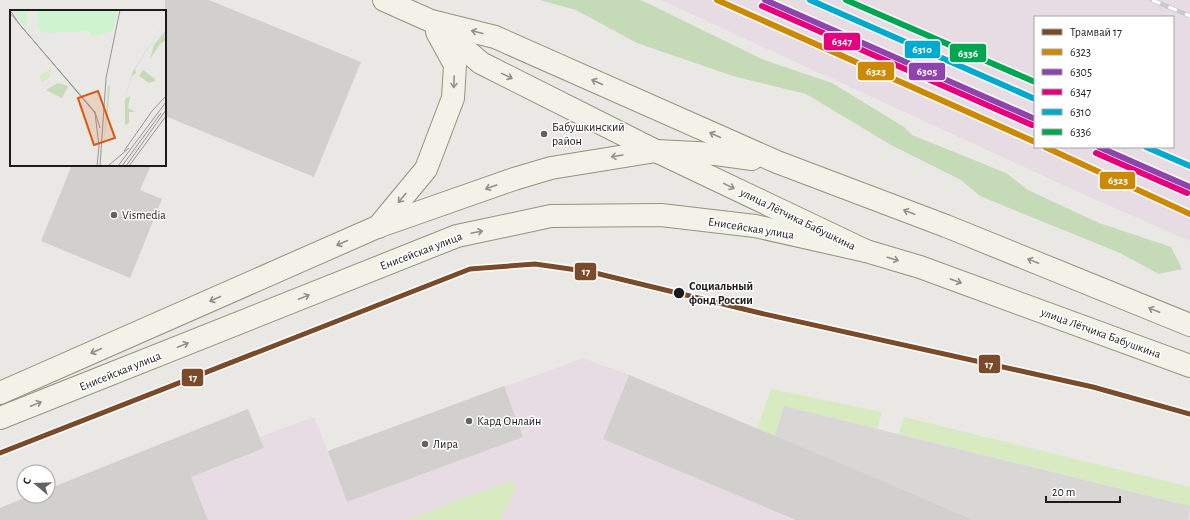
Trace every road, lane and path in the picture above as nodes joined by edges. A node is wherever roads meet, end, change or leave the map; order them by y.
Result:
1 (384, 0) edge
2 (431, 21) junction
3 (656, 151) junction
4 (776, 162) junction
5 (377, 227) junction
6 (866, 251) junction
7 (1190, 325) edge
8 (1190, 366) edge
9 (0, 393) edge
10 (0, 418) edge

1 - 2 main road, улица Лётчика Бабушкина
2 -> 3 main road, улица Лётчика Бабушкина
4 -> 2 main road, улица Лётчика Бабушкина
2 -> 5 main road
3 - 4 main road
3 -> 5 main road
3 -> 6 main road, улица Лётчика Бабушкина
7 -> 4 main road, улица Лётчика Бабушкина
5 -> 9 main road
6 -> 8 main road, улица Лётчика Бабушкина
10 -> 6 main road, Енисейская улица

